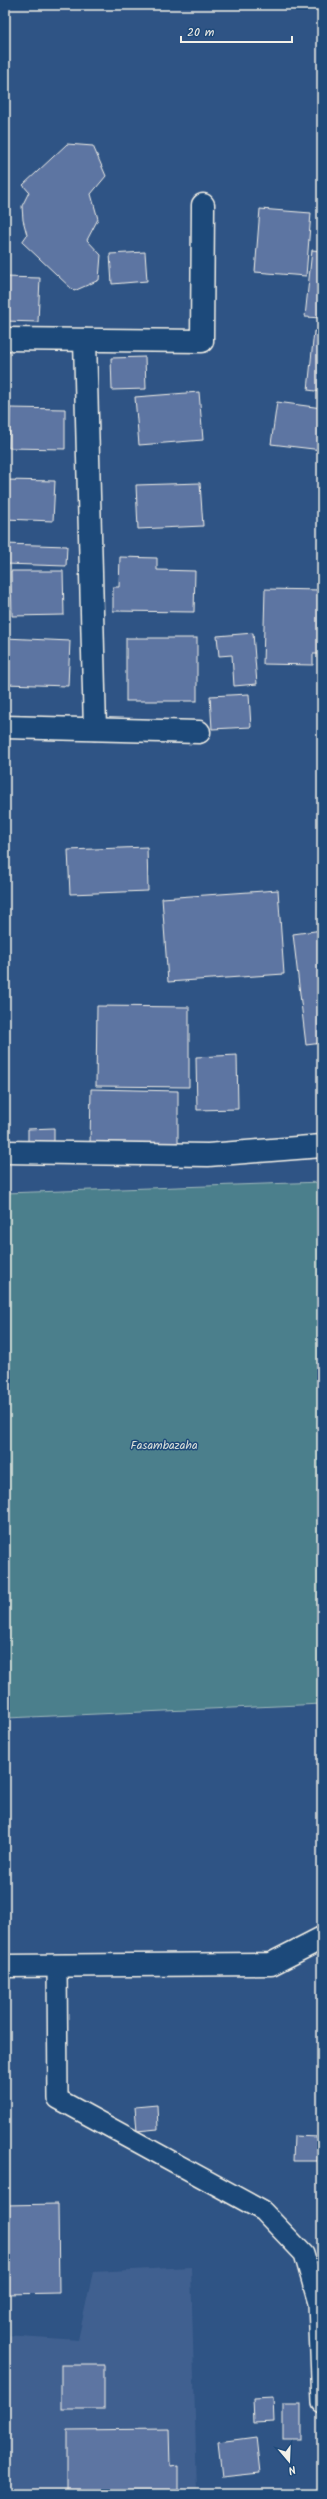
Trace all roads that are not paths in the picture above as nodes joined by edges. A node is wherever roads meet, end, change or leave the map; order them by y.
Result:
1 (203, 205) dead end
2 (5, 339) edge
3 (85, 340) junction
4 (5, 727) edge
5 (94, 729) junction
6 (199, 732) dead end
7 (322, 1146) edge
8 (5, 1152) edge
9 (322, 1938) edge
10 (5, 1966) edge
11 (57, 1966) junction
12 (322, 2403) edge

1 - 3 street
2 - 3 street
3 - 5 street
4 - 5 street
5 - 6 street
7 - 8 street
9 - 11 street
10 - 11 street
11 - 12 lane

